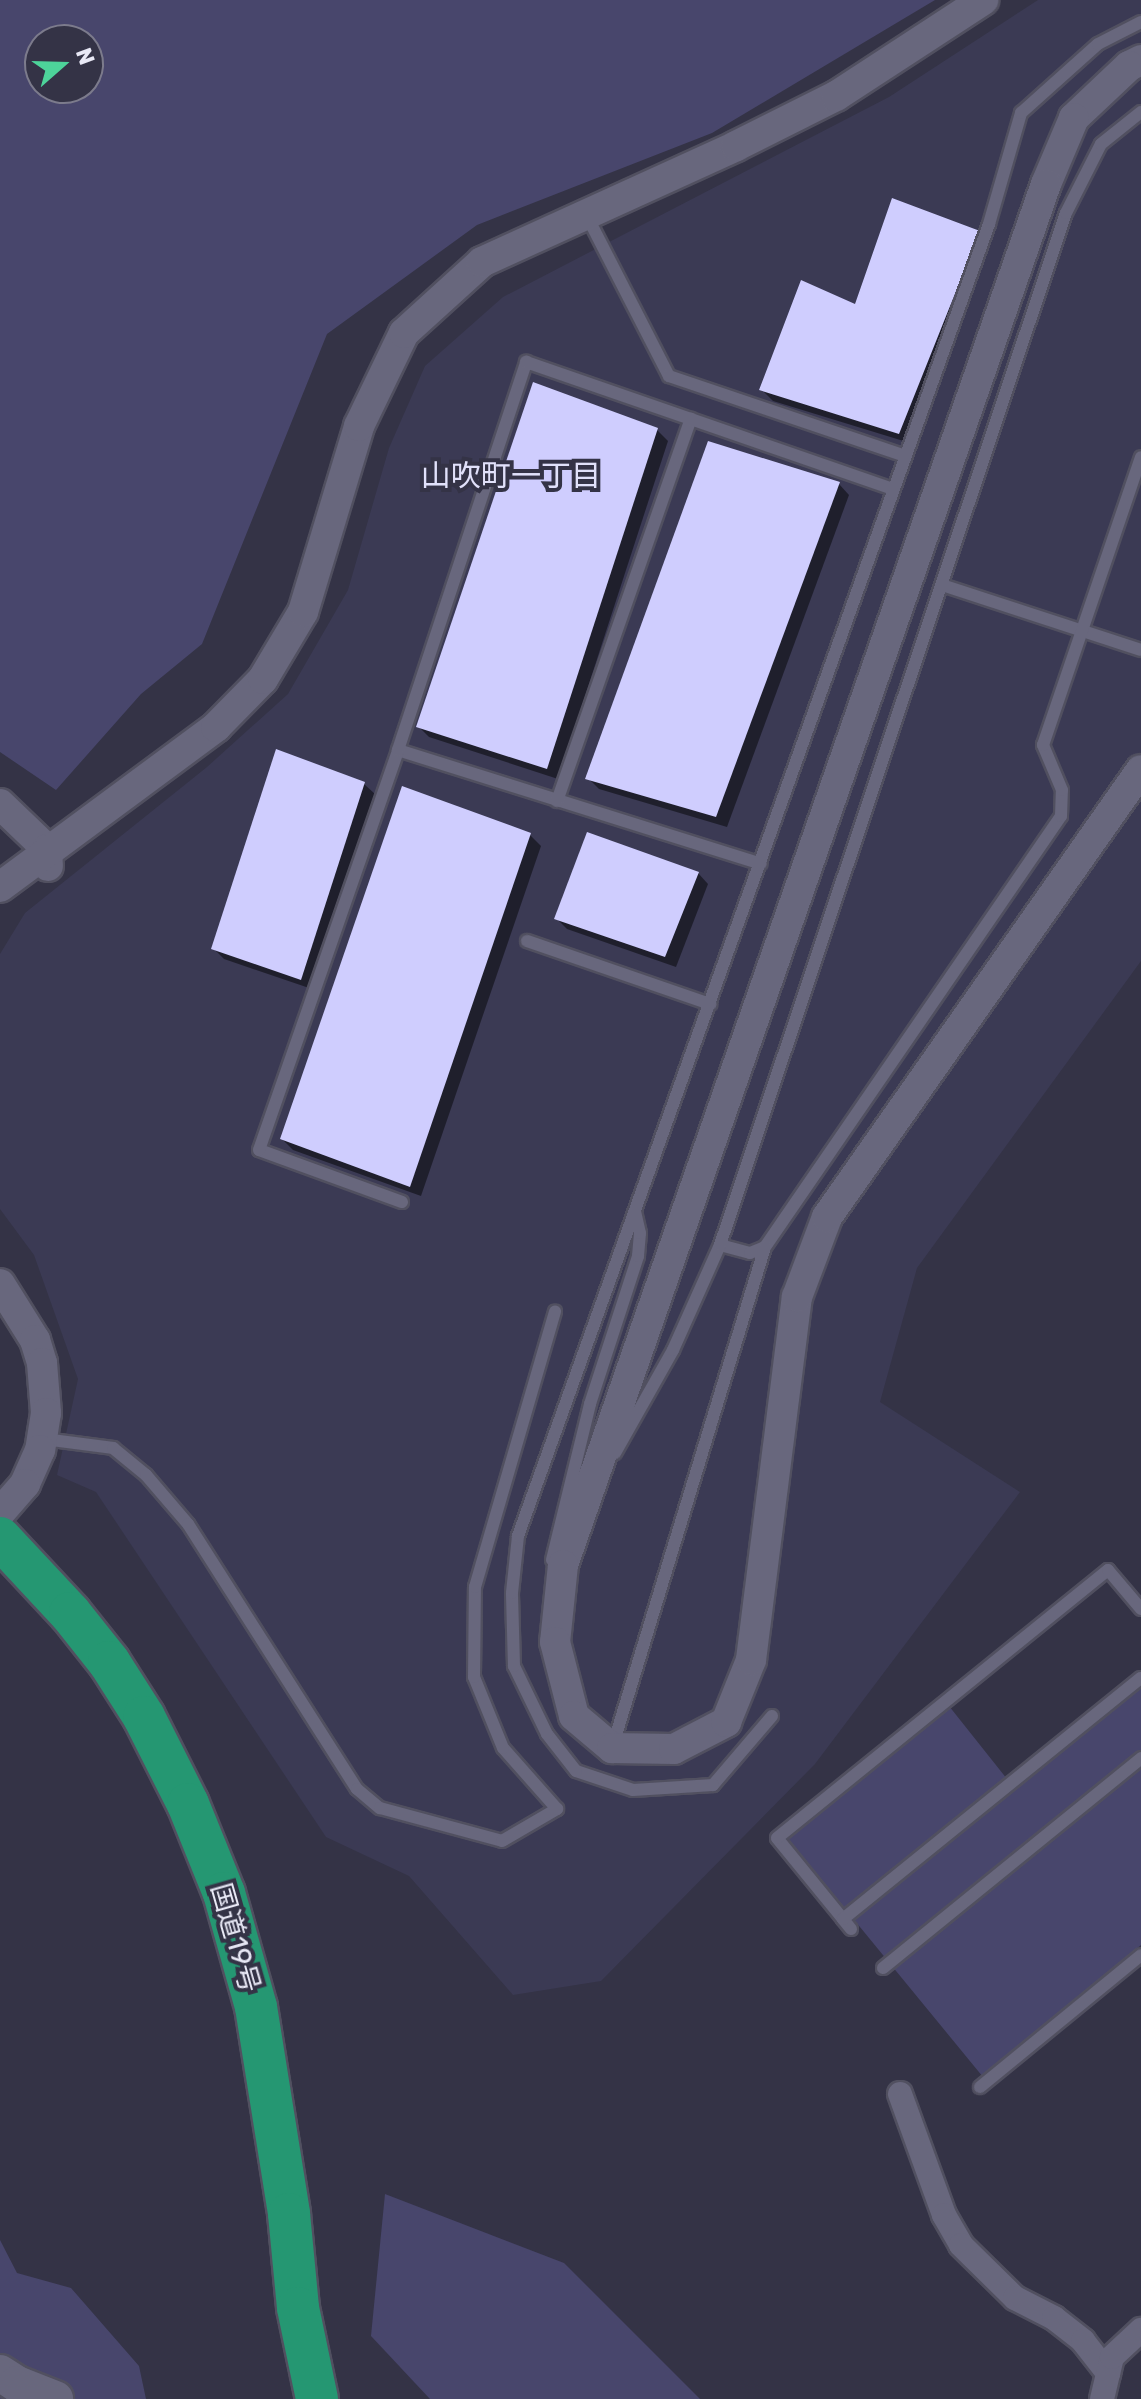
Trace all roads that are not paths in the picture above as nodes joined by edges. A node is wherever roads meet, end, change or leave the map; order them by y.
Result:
1 (983, 0) edge
2 (1141, 22) edge
3 (1141, 60) edge
4 (1141, 112) edge
5 (586, 214) junction
6 (691, 419) junction
7 (905, 456) junction
8 (1141, 457) edge
9 (893, 489) junction
10 (942, 585) junction
11 (1082, 631) junction
12 (1141, 650) edge
13 (398, 750) junction
14 (1141, 770) edge
15 (557, 801) junction
16 (0, 804) edge
17 (0, 823) edge
18 (42, 859) junction
19 (761, 864) junction
20 (0, 887) edge
21 (0, 906) edge
22 (527, 941) dead end
23 (710, 1004) junction
24 (402, 1202) dead end
25 (635, 1212) junction
26 (720, 1245) junction
27 (765, 1247) junction
28 (0, 1284) edge
29 (0, 1307) edge
30 (555, 1311) dead end
31 (37, 1438) junction
32 (13, 1484) edge
33 (0, 1514) edge
34 (580, 1516) junction
35 (0, 1538) edge
36 (0, 1575) edge
37 (1141, 1609) edge
38 (70, 1613) junction
39 (555, 1642) junction
40 (1141, 1678) edge
41 (772, 1716) dead end
42 (612, 1748) junction
43 (1141, 1758) edge
44 (1141, 1955) edge
45 (883, 1968) dead end
46 (980, 2087) dead end
47 (900, 2094) dead end
48 (1141, 2330) edge
49 (0, 2373) edge
50 (1108, 2373) junction
51 (55, 2399) edge
52 (286, 2399) edge
53 (317, 2399) edge
54 (1102, 2399) edge

1 - 5 street
2 - 7 lane
3 - 34 street
4 - 10 lane
5 - 7 lane
5 - 18 street
6 - 9 lane
6 - 13 lane
6 - 15 lane
7 - 9 lane
8 - 11 lane
9 - 19 lane
10 - 11 lane
10 - 26 lane
11 - 12 lane
11 - 27 lane
13 - 15 lane
13 - 24 lane
14 - 42 street
15 - 19 lane
16 - 18 street
17 - 18 street
18 - 20 street
18 - 21 street
19 - 23 lane
22 - 23 lane
23 - 25 lane
25 - 39 lane
25 - 41 lane
26 - 27 lane
26 - 34 lane
27 - 42 lane
28 - 31 street
29 - 31 street
30 - 31 lane
31 - 32 street
32 - 33 street
33 - 38 street
34 - 39 street
35 - 38 highway, 国道19号
36 - 52 highway, 国道19号
37 - 40 lane
38 - 53 highway, 国道19号
39 - 42 street
43 - 45 lane
44 - 46 lane
47 - 50 street
48 - 50 street
49 - 51 main road
50 - 54 street

